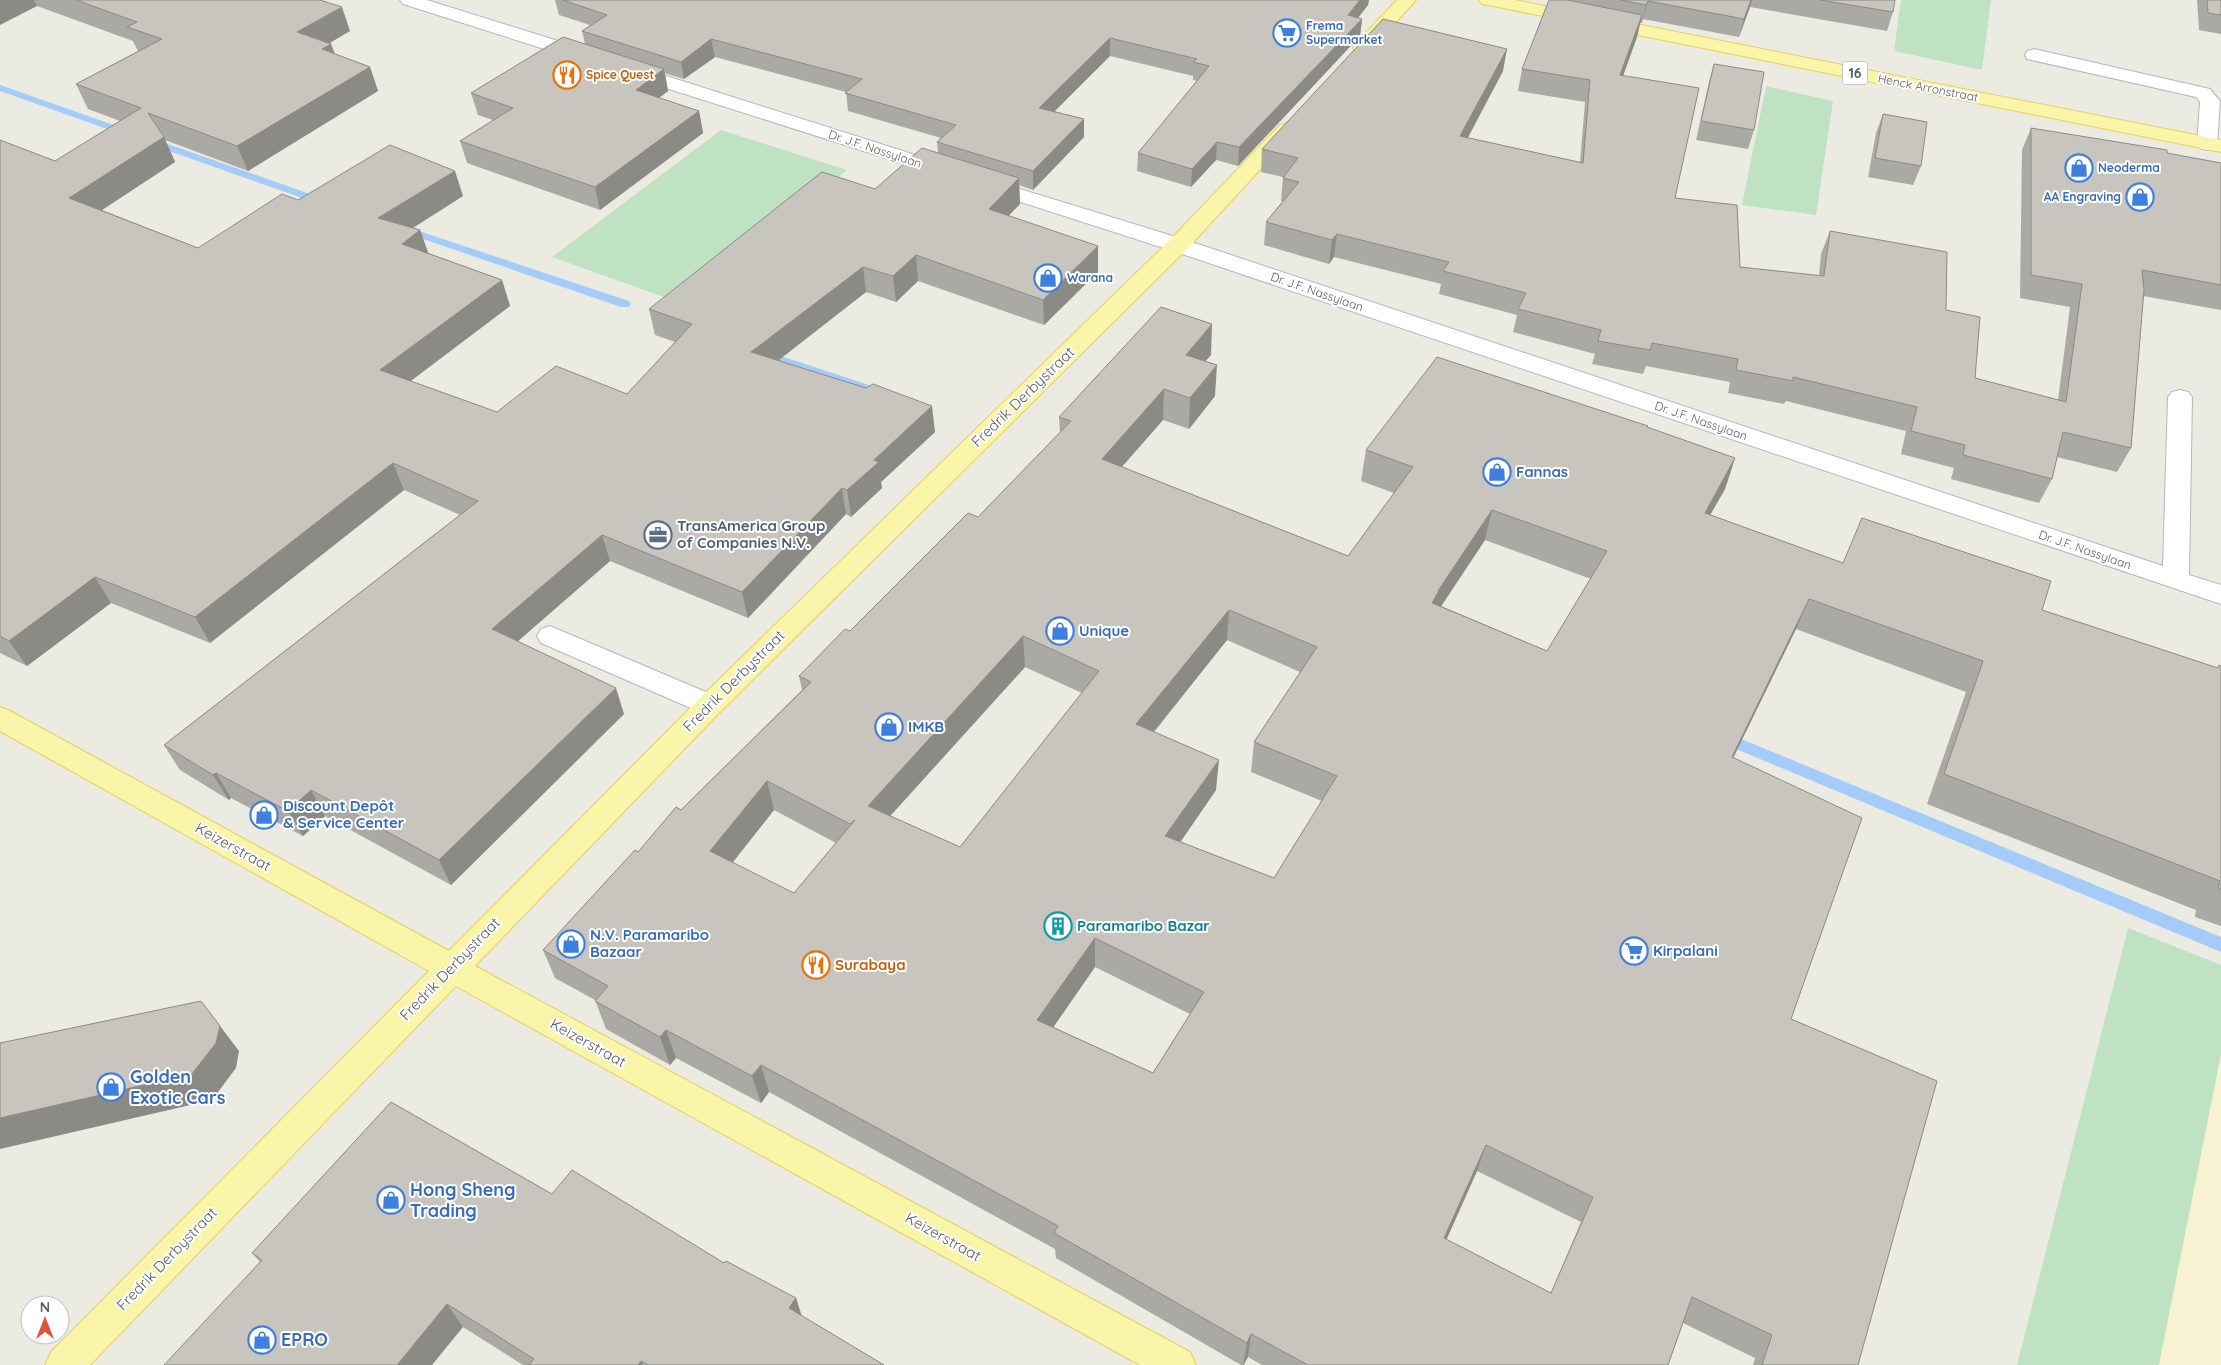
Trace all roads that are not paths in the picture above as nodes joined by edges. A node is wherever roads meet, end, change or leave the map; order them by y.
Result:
1 (409, 0) edge
2 (1408, 0) edge
3 (1488, 0) edge
4 (2034, 54) dead end
5 (599, 61) edge
6 (1347, 65) edge
7 (618, 67) edge
8 (1306, 108) edge
9 (2214, 145) edge
10 (1178, 245) junction
11 (2180, 397) dead end
12 (2176, 580) junction
13 (2221, 595) edge
14 (550, 636) dead end
15 (710, 705) junction
16 (0, 718) edge
17 (451, 968) junction
18 (64, 1365) edge
19 (1177, 1365) edge

1 - 5 street
2 - 6 main road
3 - 9 main road, Henck Arronstraat / 16
4 - 9 street
7 - 10 street, Dr. J.F. Nassylaan
8 - 10 main road, Fredrik Derbystraat
10 - 12 street, Dr. J.F. Nassylaan
10 - 15 main road, Fredrik Derbystraat
11 - 12 street
12 - 13 street, Dr. J.F. Nassylaan
14 - 15 street
15 - 17 main road, Fredrik Derbystraat
16 - 17 main road, Keizerstraat
17 - 18 main road, Fredrik Derbystraat
17 - 19 main road, Keizerstraat

